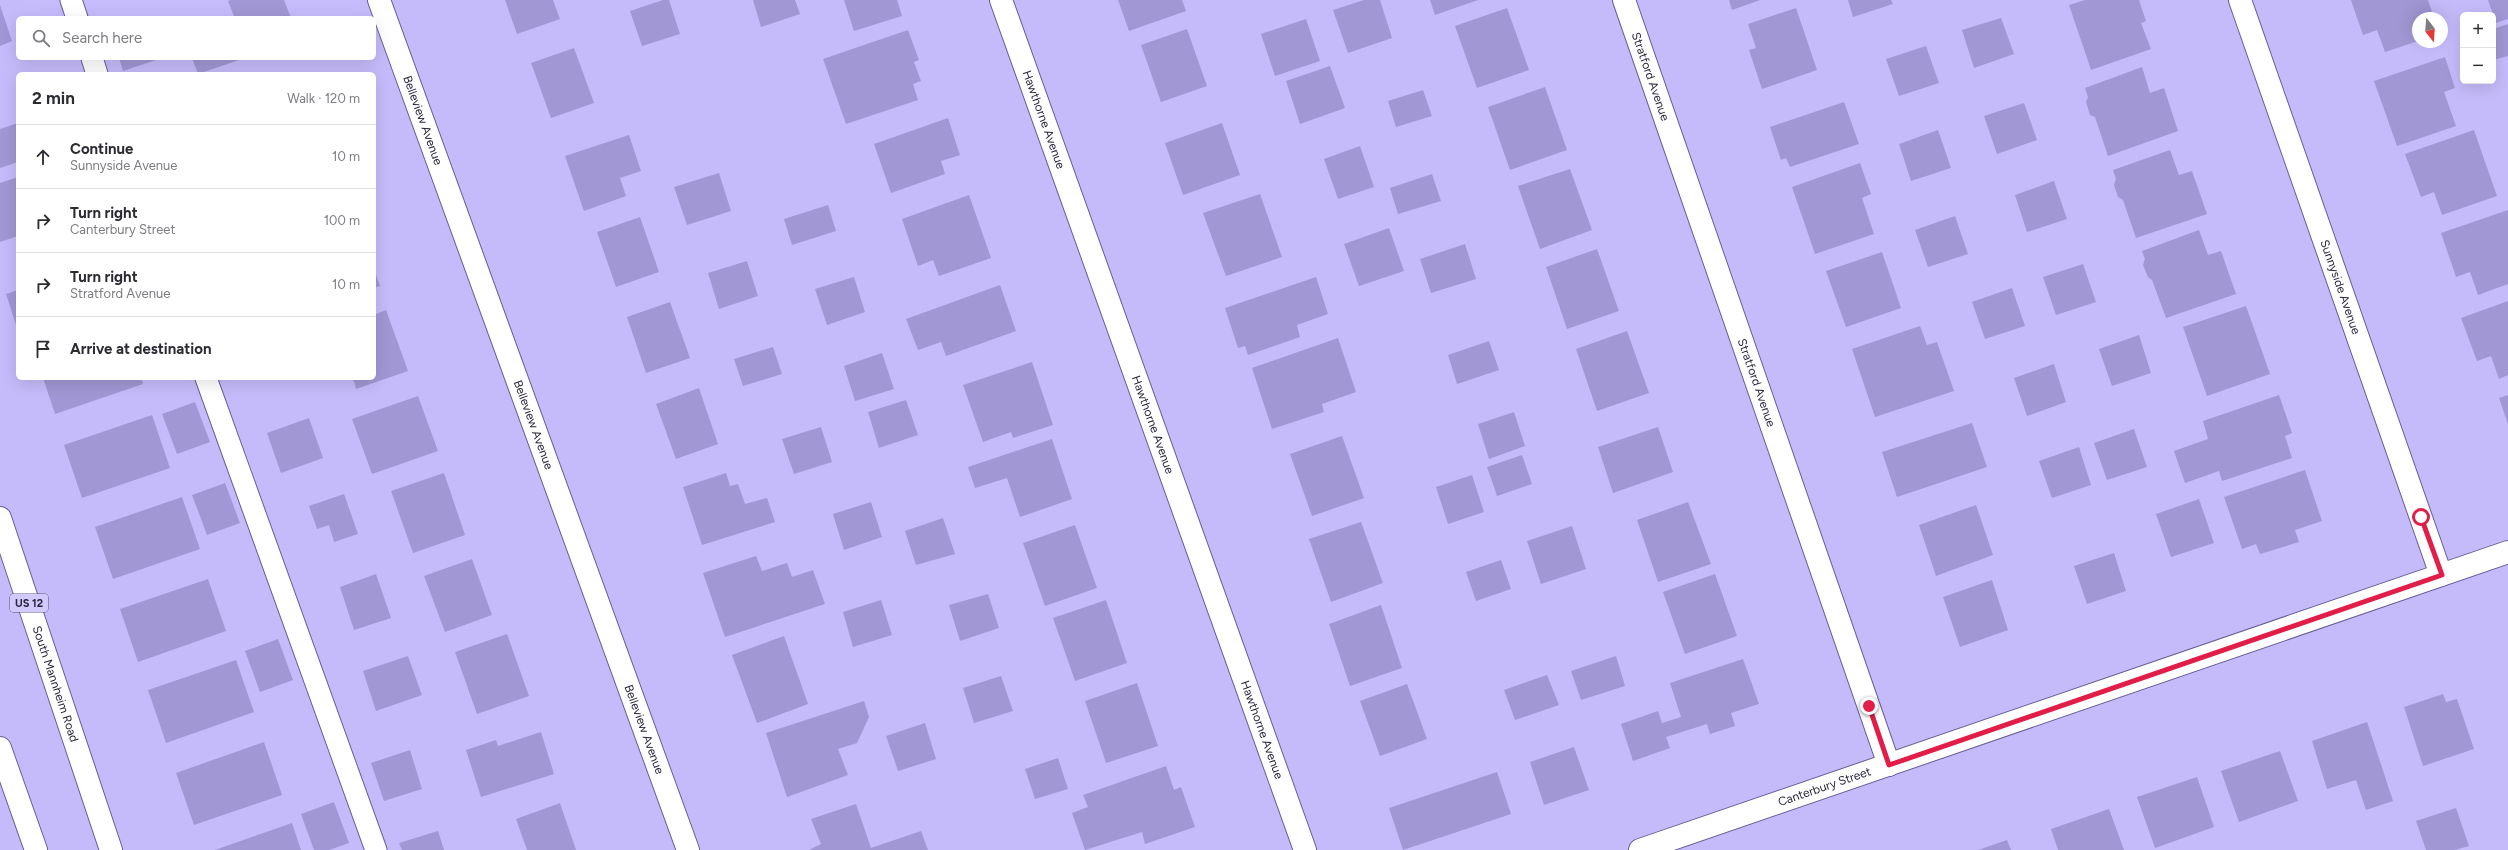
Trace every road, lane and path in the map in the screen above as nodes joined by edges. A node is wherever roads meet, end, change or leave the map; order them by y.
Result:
1 (71, 0) edge
2 (379, 0) edge
3 (1001, 0) edge
4 (1624, 0) edge
5 (2240, 0) edge
6 (76, 16) edge
7 (93, 60) edge
8 (97, 72) edge
9 (207, 380) edge
10 (0, 518) edge
11 (2508, 552) edge
12 (2442, 575) junction
13 (0, 748) edge
14 (1889, 765) junction
15 (36, 850) edge
16 (111, 850) edge
17 (376, 850) edge
18 (688, 850) edge
19 (1305, 850) edge
20 (1640, 850) edge

1 - 6 lane
2 - 18 street, Belleview Avenue
3 - 19 street, Hawthorne Avenue
4 - 14 street, Stratford Avenue
5 - 12 street, Sunnyside Avenue
7 - 8 lane
9 - 17 lane
10 - 16 street, South Mannheim Road / US 12
11 - 12 street, Canterbury Street
12 - 14 street, Canterbury Street
13 - 15 street
14 - 20 street, Canterbury Street

